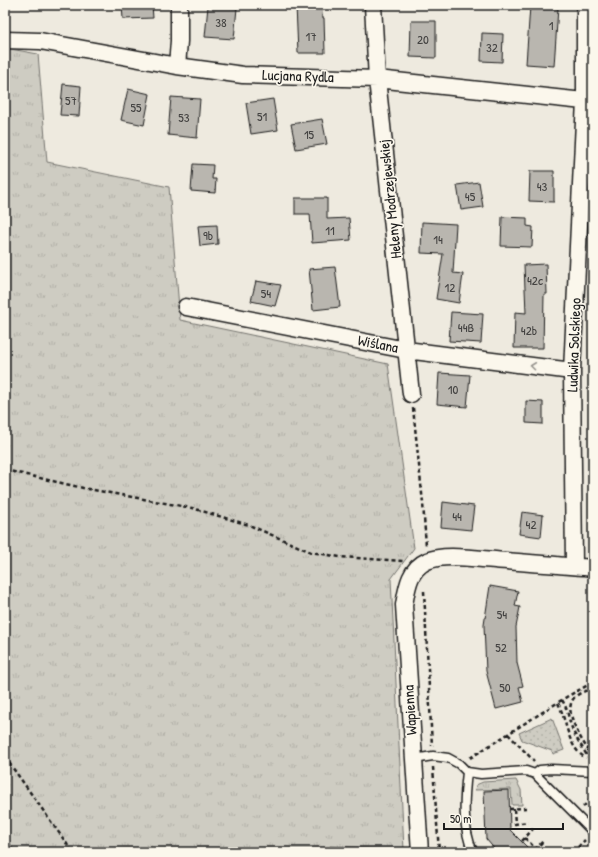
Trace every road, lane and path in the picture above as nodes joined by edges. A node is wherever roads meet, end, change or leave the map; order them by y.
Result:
1 (179, 5) edge
2 (373, 5) edge
3 (585, 5) edge
4 (5, 40) edge
5 (177, 66) junction
6 (377, 79) junction
7 (589, 101) edge
8 (186, 307) dead end
9 (406, 350) junction
10 (572, 371) junction
11 (411, 394) joint
12 (5, 470) edge
13 (421, 565) junction
14 (574, 566) junction
15 (593, 568) edge
16 (424, 588) dead end
17 (427, 659) dead end
18 (588, 685) dead end
19 (588, 690) dead end
20 (562, 700) junction
21 (558, 702) junction
22 (508, 734) junction
23 (5, 757) edge
24 (531, 757) dead end
25 (414, 759) junction
26 (468, 759) dead end
27 (587, 759) dead end
28 (593, 771) edge
29 (467, 772) junction
30 (535, 774) junction
31 (593, 797) edge
32 (526, 808) dead end
33 (582, 808) dead end
34 (510, 809) dead end
35 (514, 809) junction
36 (528, 822) dead end
37 (534, 830) dead end
38 (590, 835) edge
39 (525, 838) junction
40 (544, 840) dead end
41 (522, 841) dead end
42 (71, 852) edge
43 (420, 852) edge
44 (473, 852) edge
45 (573, 852) edge

1 - 5 street
2 - 6 street, Heleny Modrzejewskiej
3 - 7 street, Ludwika Solskiego
4 - 5 street, Lucjana Rydla
5 - 6 street, Lucjana Rydla
6 - 7 street, Lucjana Rydla
6 - 9 street, Heleny Modrzejewskiej
7 - 10 street, Ludwika Solskiego
8 - 9 street, Wiślana
10 -> 9 street, Wiślana
9 - 11 street, Heleny Modrzejewskiej
10 - 14 street, Ludwika Solskiego
11 - 13 path
12 - 13 path
13 - 14 street
13 - 25 street, Wapienna
14 - 15 street
16 - 17 path
18 - 20 path
19 - 20 path
20 - 21 path
21 - 22 path
21 - 27 path
22 - 24 path
22 - 26 path
23 - 42 path
25 - 29 lane
25 - 43 street, Wapienna
28 - 30 lane
29 - 30 lane
29 - 44 lane
30 - 38 lane
31 - 33 path
32 - 35 path
34 - 35 path
35 - 36 path
37 - 39 path
38 - 45 path
39 - 40 path
39 - 41 path

